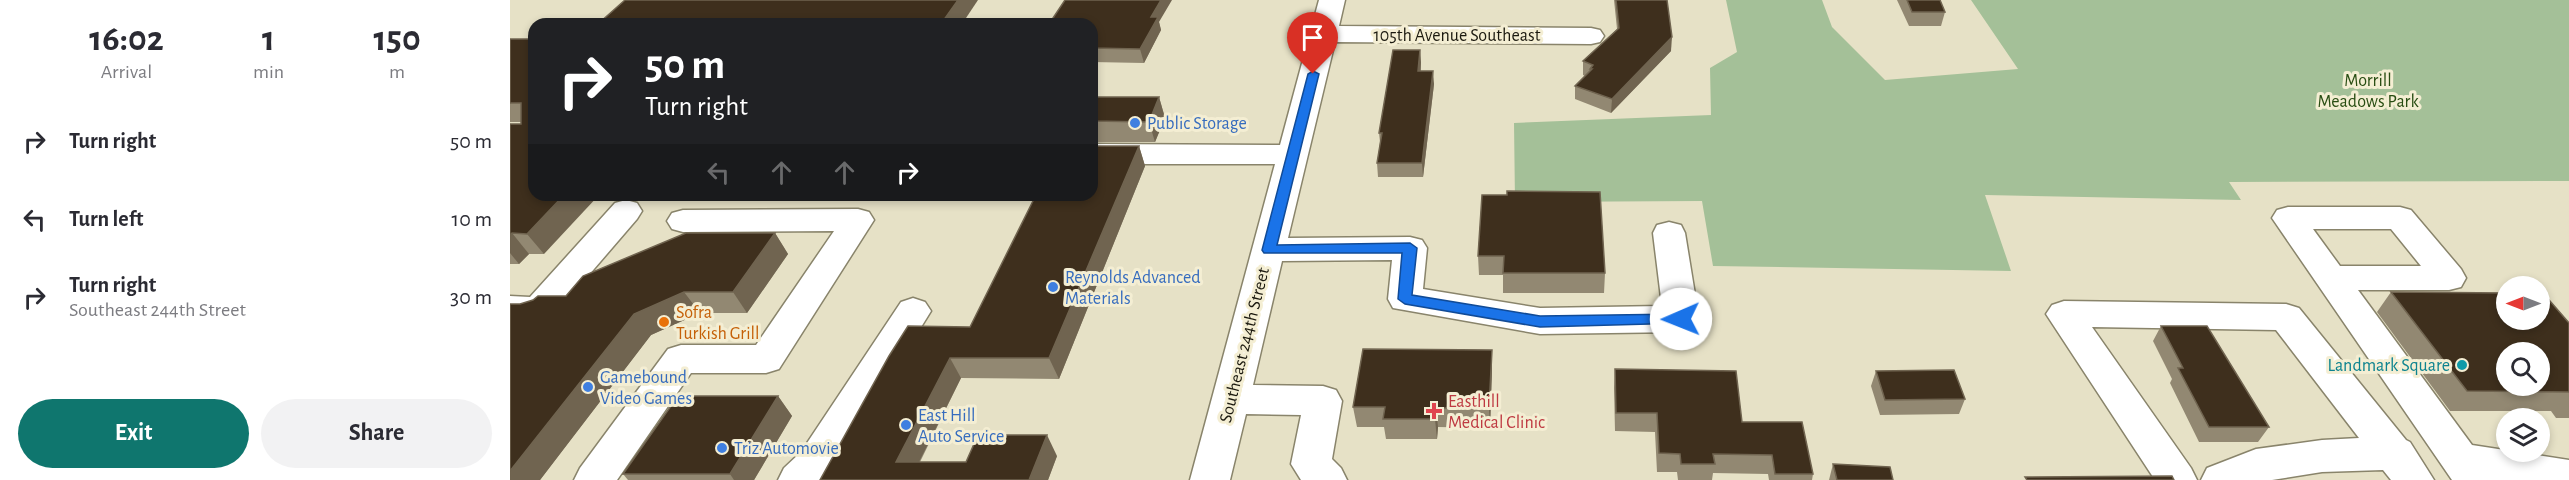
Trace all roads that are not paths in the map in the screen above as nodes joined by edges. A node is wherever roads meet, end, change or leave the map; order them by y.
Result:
1 (1332, 0) edge
2 (1324, 34) junction
3 (1591, 36) dead end
4 (1098, 154) edge
5 (1293, 155) junction
6 (626, 211) dead end
7 (683, 221) dead end
8 (1669, 233) dead end
9 (1268, 250) junction
10 (2330, 278) dead end
11 (510, 309) edge
12 (913, 311) dead end
13 (1230, 399) junction
14 (2405, 467) edge
15 (2468, 470) edge
16 (2569, 477) edge
17 (594, 480) edge
18 (798, 480) edge
19 (1210, 480) edge
20 (1327, 480) edge
21 (2178, 480) edge
22 (2221, 480) edge

1 - 2 street, Southeast 244th Street
2 - 3 street, 105th Avenue Southeast
2 - 5 street, Southeast 244th Street
4 - 5 street
5 - 9 street, Southeast 244th Street
6 - 11 street
7 - 17 street
8 - 9 street
9 - 13 street, Southeast 244th Street
10 - 15 street
12 - 18 street
13 - 19 street, Southeast 244th Street
13 - 20 street
14 - 21 street
14 - 22 street
15 - 16 street

